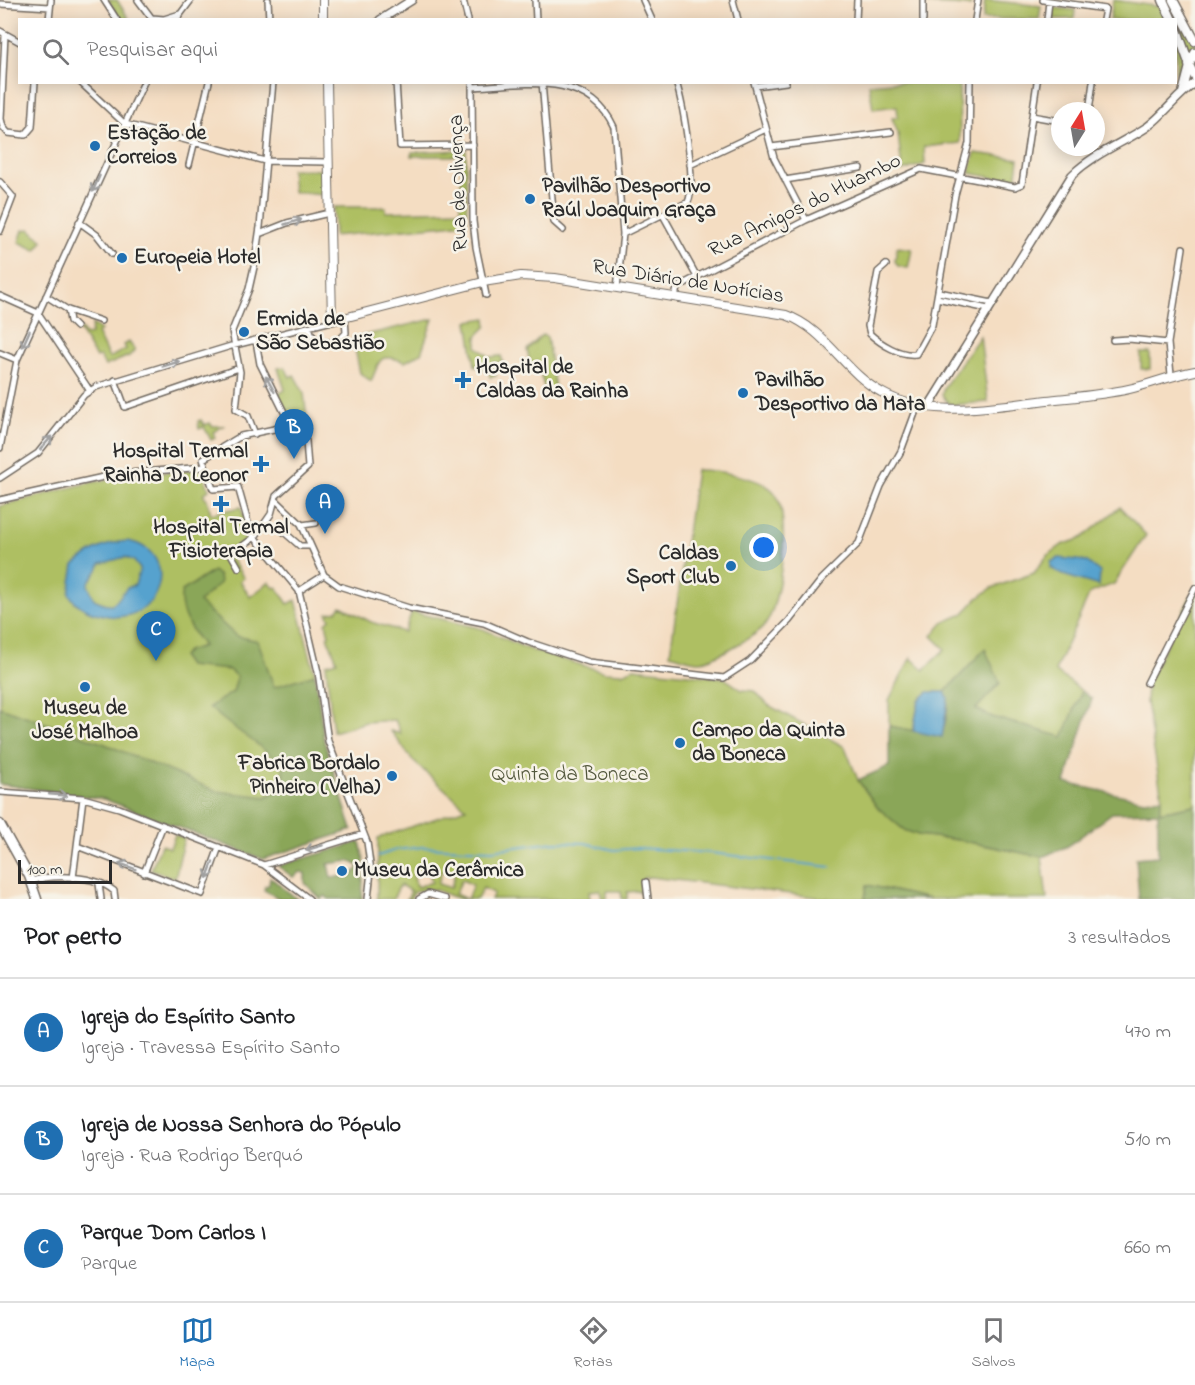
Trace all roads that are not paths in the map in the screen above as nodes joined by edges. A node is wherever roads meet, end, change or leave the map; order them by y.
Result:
1 (104, 0) edge
2 (138, 0) edge
3 (191, 0) edge
4 (268, 0) edge
5 (323, 0) edge
6 (412, 0) edge
7 (464, 0) edge
8 (535, 0) edge
9 (643, 0) edge
10 (733, 0) edge
11 (857, 0) edge
12 (923, 0) edge
13 (978, 0) edge
14 (1163, 0) edge
15 (1173, 0) edge
16 (1046, 1) edge
17 (51, 2) edge
18 (0, 4) edge
19 (178, 17) edge
20 (49, 18) edge
21 (116, 18) edge
22 (151, 18) edge
23 (269, 18) edge
24 (324, 18) edge
25 (383, 18) edge
26 (468, 18) edge
27 (536, 18) edge
28 (651, 18) edge
29 (738, 18) edge
30 (856, 18) edge
31 (923, 18) edge
32 (975, 18) edge
33 (1047, 18) edge
34 (1103, 18) edge
35 (1171, 18) edge
36 (1177, 30) edge
37 (3, 33) edge
38 (18, 41) edge
39 (1195, 41) edge
40 (1195, 53) edge
41 (1189, 65) junction
42 (1195, 77) edge
43 (1195, 83) edge
44 (35, 84) edge
45 (82, 84) edge
46 (143, 84) edge
47 (209, 84) edge
48 (273, 84) edge
49 (327, 84) edge
50 (396, 84) edge
51 (507, 84) edge
52 (542, 84) edge
53 (548, 84) edge
54 (677, 84) edge
55 (755, 84) edge
56 (970, 84) edge
57 (1037, 84) edge
58 (1093, 84) edge
59 (472, 85) edge
60 (1183, 91) junction
61 (1090, 102) edge
62 (1032, 116) junction
63 (1051, 119) edge
64 (125, 124) junction
65 (766, 129) junction
66 (891, 132) dead end
67 (195, 144) junction
68 (473, 145) junction
69 (771, 147) junction
70 (265, 161) junction
71 (327, 162) junction
72 (189, 165) dead end
73 (690, 165) junction
74 (860, 168) dead end
75 (960, 177) junction
76 (785, 180) junction
77 (0, 182) edge
78 (329, 213) junction
79 (663, 215) junction
80 (806, 220) junction
81 (79, 222) junction
82 (562, 230) dead end
83 (0, 231) edge
84 (259, 234) junction
85 (624, 234) junction
86 (1183, 248) dead end
87 (112, 254) dead end
88 (886, 265) dead end
89 (697, 277) junction
90 (483, 282) junction
91 (617, 288) junction
92 (486, 295) dead end
93 (938, 295) junction
94 (0, 296) edge
95 (46, 296) junction
96 (675, 297) junction
97 (990, 306) junction
98 (68, 310) junction
99 (38, 313) junction
100 (345, 318) junction
101 (101, 321) dead end
102 (332, 321) junction
103 (76, 327) dead end
104 (309, 327) junction
105 (1113, 340) dead end
106 (256, 341) junction
107 (1168, 343) junction
108 (233, 346) junction
109 (0, 353) edge
110 (17, 360) junction
111 (239, 368) junction
112 (1195, 371) edge
113 (1171, 375) junction
114 (115, 380) junction
115 (90, 391) junction
116 (918, 405) junction
117 (929, 406) junction
118 (288, 426) junction
119 (252, 434) junction
120 (0, 448) edge
121 (205, 467) junction
122 (0, 478) edge
123 (276, 500) junction
124 (0, 501) edge
125 (316, 523) dead end
126 (302, 525) junction
127 (284, 532) dead end
128 (255, 537) junction
129 (309, 543) junction
130 (239, 568) dead end
131 (324, 575) junction
132 (1195, 588) edge
133 (299, 591) junction
134 (1147, 683) dead end
135 (0, 792) edge
136 (83, 798) junction
137 (0, 824) edge
138 (163, 825) junction
139 (364, 834) junction
140 (77, 846) junction
141 (219, 847) junction
142 (264, 865) junction
143 (144, 873) junction
144 (73, 878) junction
145 (31, 881) junction
146 (646, 882) dead end
147 (99, 884) junction
148 (433, 897) edge
149 (37, 899) edge
150 (101, 899) edge
151 (115, 899) edge
152 (309, 899) edge
153 (368, 899) edge
154 (419, 899) edge
155 (445, 899) edge
156 (648, 899) edge

1 - 21 street
2 - 22 street
3 - 19 street
4 - 23 street
5 - 24 main road
6 - 25 street
7 - 26 street
8 - 27 street
9 - 28 street
10 - 29 street
11 - 30 street
12 - 31 street
13 - 32 street
14 - 35 main road
15 - 39 main road
16 - 33 street
16 - 34 street
17 - 18 street
17 - 20 street
36 - 41 main road
37 - 38 street
37 - 44 street
40 - 41 main road
41 - 42 main road
41 - 60 street
43 - 60 street
45 - 64 street
46 - 64 street
47 - 67 street
48 - 70 street
49 - 71 main road
50 - 68 street
51 - 59 street
52 - 82 street
53 - 85 street
54 - 73 street
55 - 65 street
56 - 75 street
57 - 62 street
58 - 61 street
59 - 68 street, Rua de Olivença
60 - 97 street
62 - 63 street
62 - 75 street, Rua Amigos do Huambo
64 - 67 street
64 -> 81 street
65 - 69 street
65 - 73 street
66 - 69 street
67 - 70 street
67 - 72 street
68 - 90 street, Rua de Olivença
69 - 76 street
70 - 71 street
70 - 84 street
71 - 78 main road
73 - 79 street
74 - 76 street
75 - 80 street, Rua Amigos do Huambo
75 - 93 street
76 - 80 street
77 - 83 street
84 -> 78 street
78 - 102 main road
79 - 85 street
79 - 89 street
80 - 89 street, Rua Amigos do Huambo
81 - 87 street
81 - 95 street
84 - 108 street
85 - 91 street
86 - 107 street
88 - 93 street
89 - 96 street, Rua Amigos do Huambo
90 - 91 main road, Rua Diário de Notícias
90 - 92 street, Rua de Olivença
90 - 100 main road, Rua Diário de Notícias
91 - 96 main road, Rua Diário de Notícias
93 - 97 street
94 - 99 street
95 - 98 street
95 - 99 street
96 - 116 main road, Rua Diário de Notícias
97 - 117 street
98 - 101 street
98 - 103 street
99 -> 110 street
99 - 115 street
100 - 102 main road, Rua Diário de Notícias
100 - 104 street
102 - 104 street, Rua Diário de Notícias
104 - 106 street, Rua Diário de Notícias
105 - 107 street
106 - 108 street, Rua Diário de Notícias
118 -> 106 street
107 - 113 street
108 - 111 street
114 -> 108 street, Rua Diário de Notícias
109 - 110 street
110 - 120 street
111 - 114 street
111 - 119 street
112 - 113 main road, Rua Diário de Notícias
113 - 117 main road, Rua Diário de Notícias
114 - 115 street, Rua Diário de Notícias
122 -> 115 street
116 - 117 main road, Rua Diário de Notícias
116 - 131 street
118 - 119 street
118 - 123 street
119 - 121 street
121 - 124 street
121 - 128 street
123 - 126 street
123 - 128 street
125 - 126 street
126 - 129 street
127 - 129 street
128 - 130 street
128 - 133 street
129 - 131 street
131 - 133 street
132 - 134 street
133 - 139 street
135 -> 136 street
136 - 138 street
136 - 140 street
137 - 145 main road
138 - 141 street
138 - 143 street
139 -> 142 street
139 - 153 street
143 -> 140 street
140 - 144 street
141 - 142 street
141 -> 143 street
142 - 152 street
144 - 145 street
144 - 147 street
145 - 149 main road
146 - 156 street
147 - 150 street
147 - 151 street
148 - 154 street
148 - 155 street

